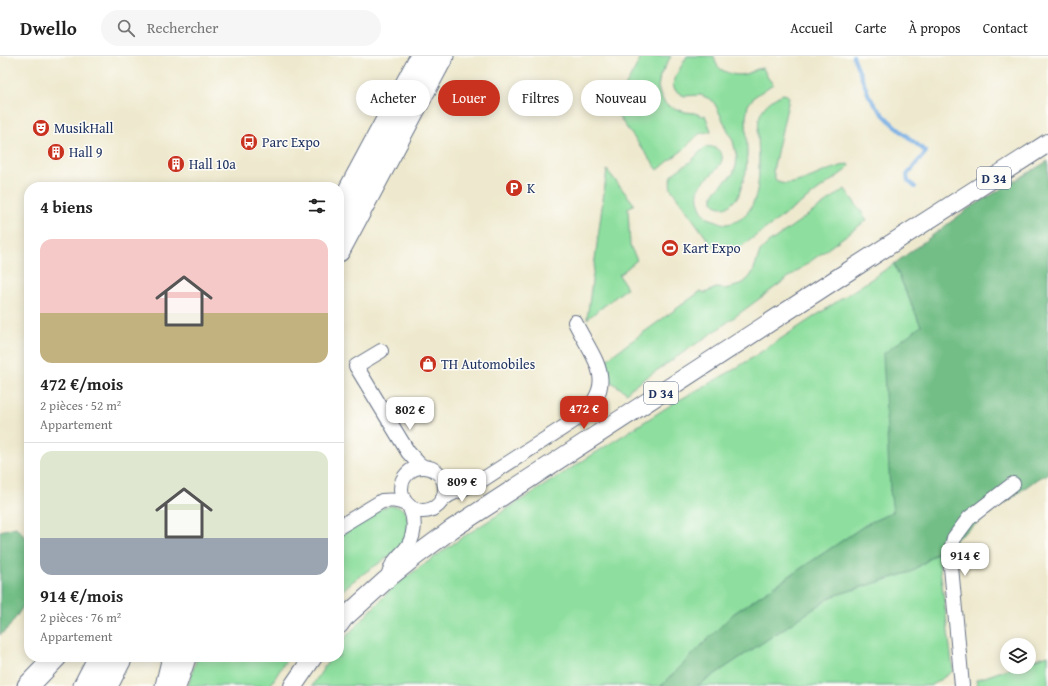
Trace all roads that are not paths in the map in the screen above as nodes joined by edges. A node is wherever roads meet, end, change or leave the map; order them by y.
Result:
1 (416, 56) edge
2 (421, 56) edge
3 (444, 56) edge
4 (1048, 143) edge
5 (377, 159) junction
6 (344, 199) edge
7 (344, 202) edge
8 (344, 240) edge
9 (344, 247) edge
10 (575, 322) dead end
11 (381, 351) dead end
12 (408, 452) junction
13 (424, 467) junction
14 (408, 472) junction
15 (444, 480) junction
16 (1013, 484) dead end
17 (468, 486) junction
18 (443, 499) junction
19 (408, 506) junction
20 (344, 524) edge
21 (386, 580) junction
22 (344, 618) edge
23 (51, 662) edge
24 (96, 662) edge
25 (119, 662) edge
26 (172, 662) edge
27 (187, 662) edge
28 (310, 662) edge
29 (28, 686) edge
30 (84, 686) edge
31 (107, 686) edge
32 (166, 686) edge
33 (180, 686) edge
34 (293, 686) edge
35 (962, 686) edge

1 - 5 highway
2 - 5 highway
3 - 5 highway
4 - 21 main road, D 34
5 - 6 highway
5 - 7 highway
5 - 8 highway
5 - 9 highway
10 - 17 street
11 - 12 street
12 - 13 street
12 - 14 street
13 - 14 street
13 - 15 street
14 - 19 street
15 - 17 street
15 - 18 street
16 - 35 street
17 - 18 street
18 - 19 street
19 - 20 street
19 - 21 street
21 - 22 main road, D 34
23 - 29 highway
24 - 30 highway
25 - 31 highway
26 - 32 highway
27 - 33 street
28 - 34 main road

